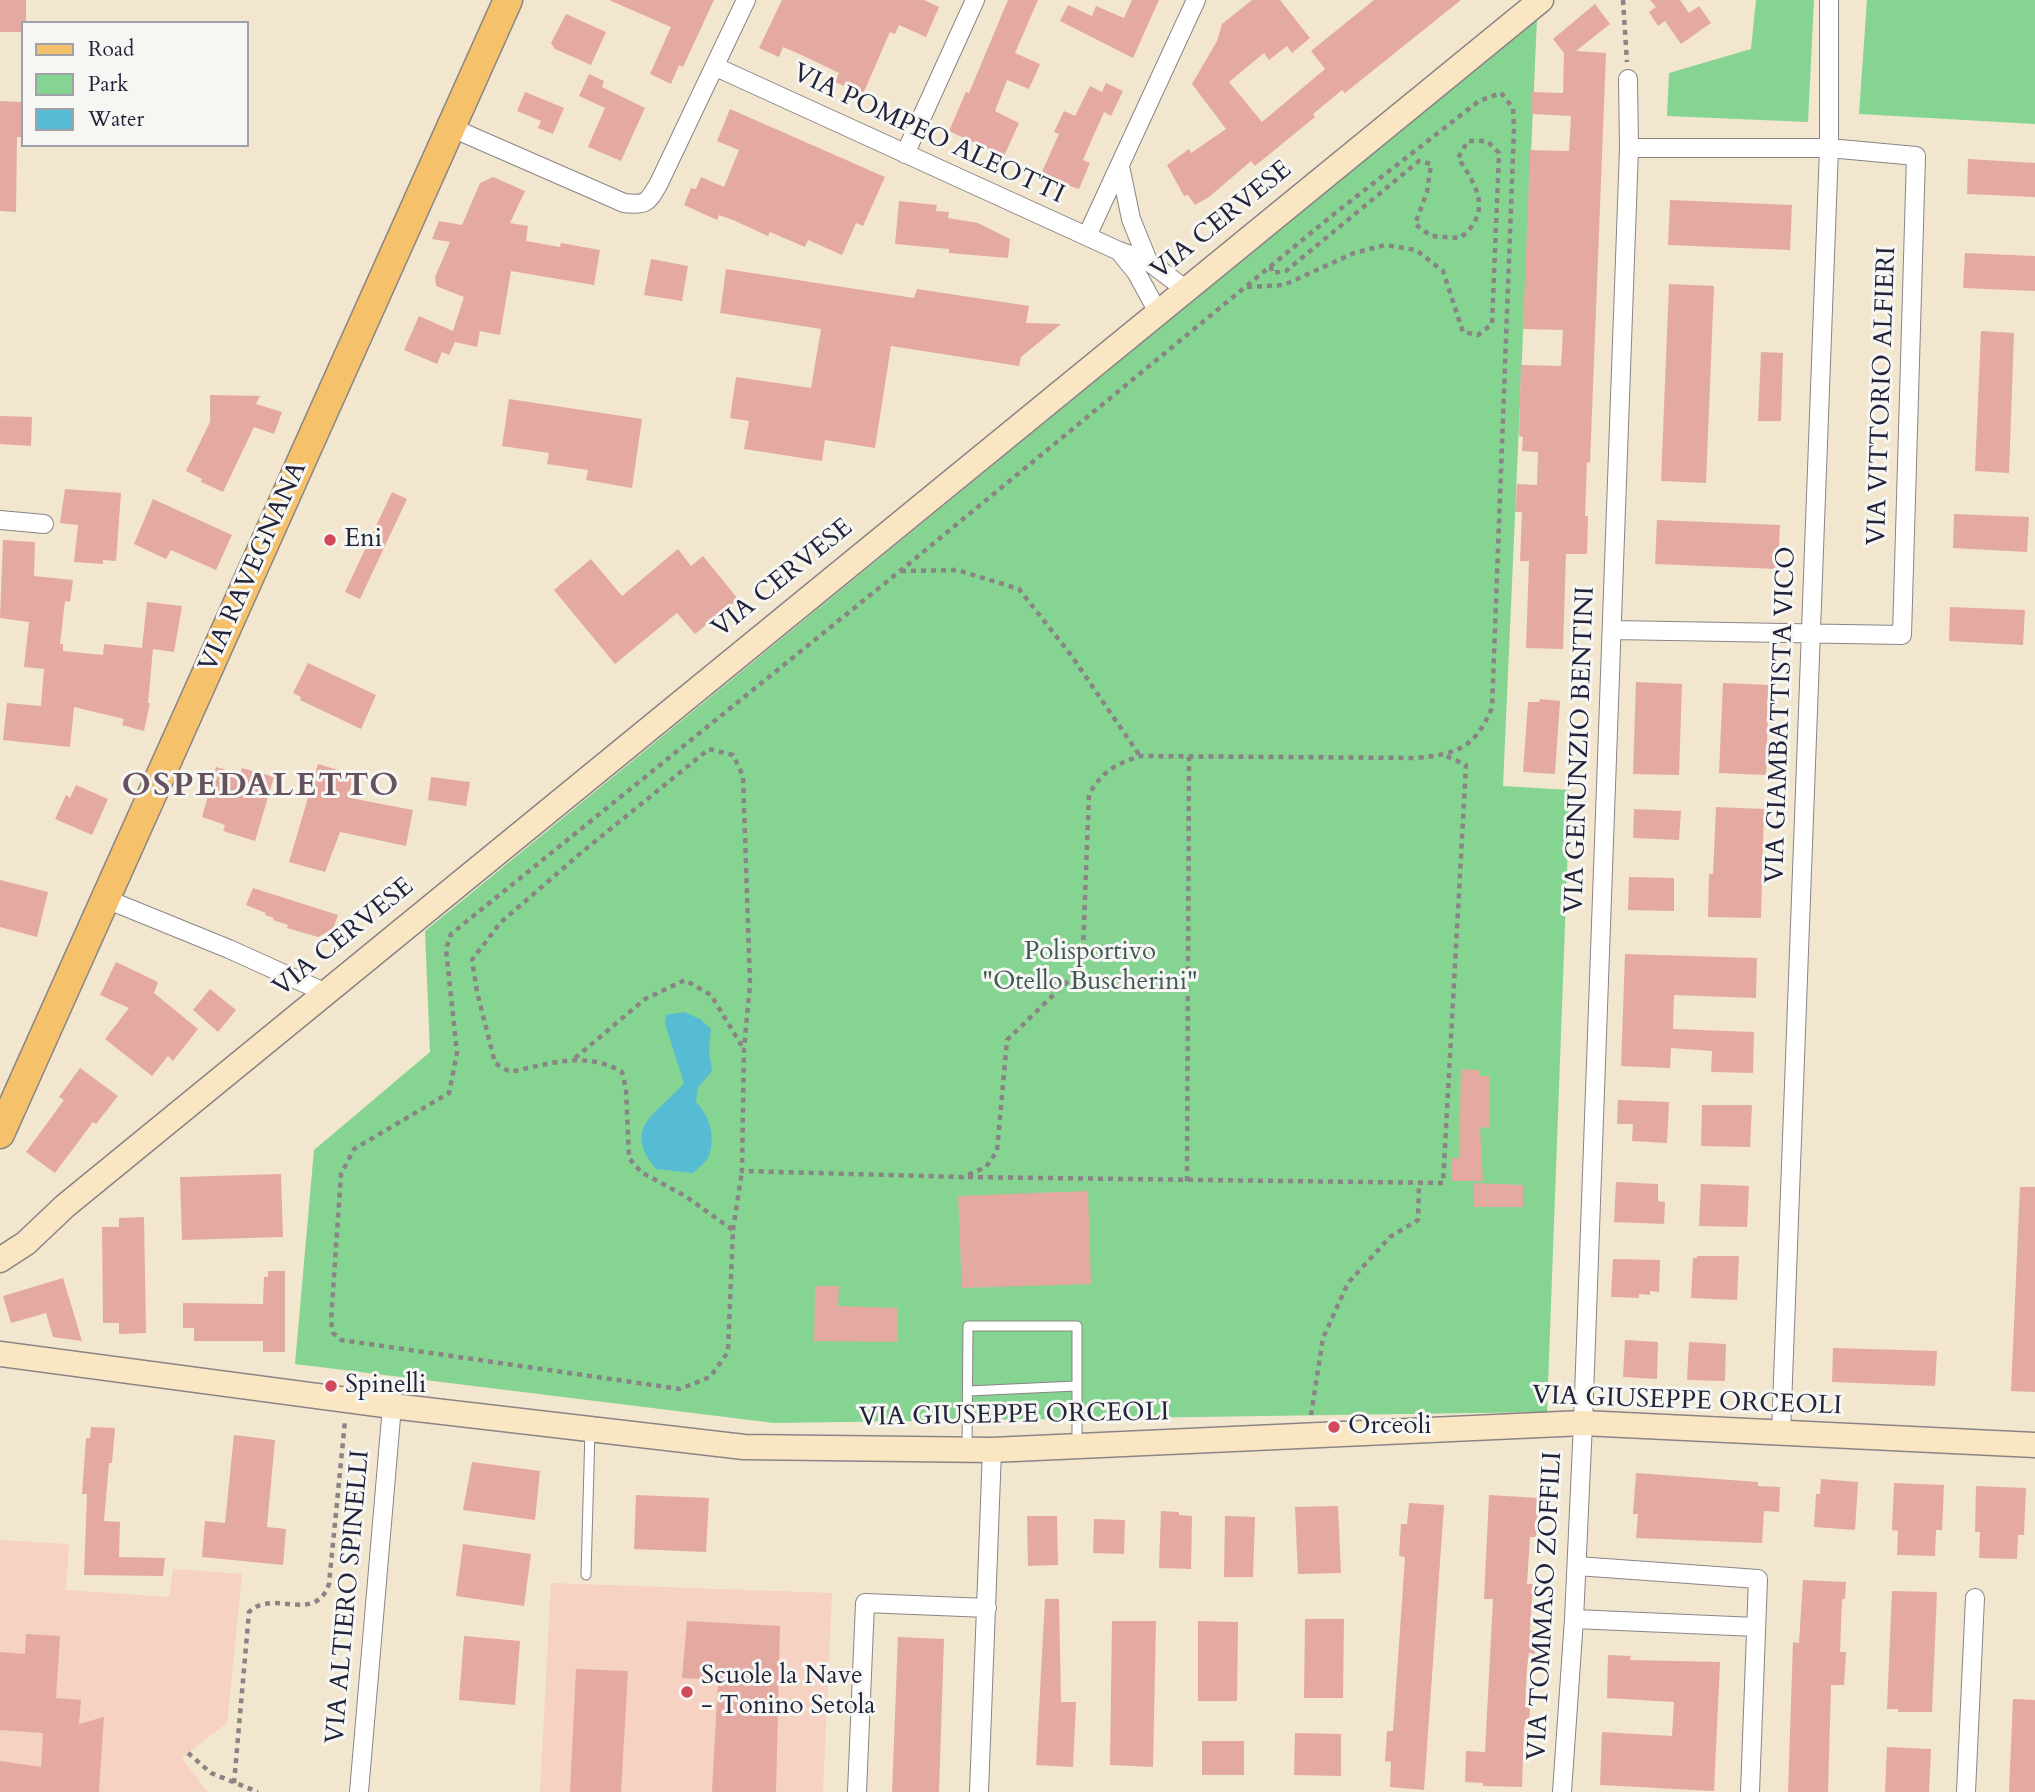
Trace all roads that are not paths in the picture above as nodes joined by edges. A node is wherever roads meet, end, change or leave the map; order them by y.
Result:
1 (508, 0) edge
2 (746, 0) edge
3 (975, 0) edge
4 (1196, 0) edge
5 (1541, 0) edge
6 (1829, 0) edge
7 (716, 67) junction
8 (1628, 79) road end
9 (450, 127) junction
10 (1629, 148) junction
11 (1829, 148) junction
12 (905, 153) junction
13 (1119, 166) junction
14 (1087, 236) junction
15 (1119, 251) junction
16 (1148, 261) junction
17 (1185, 289) junction
18 (1158, 312) junction
19 (0, 520) edge
20 (44, 524) dead end
21 (1612, 630) junction
22 (1812, 633) junction
23 (106, 899) junction
24 (324, 992) junction
25 (0, 1134) edge
26 (65, 1206) junction
27 (0, 1240) edge
28 (0, 1261) edge
29 (0, 1354) edge
30 (1076, 1387) junction
31 (968, 1391) junction
32 (392, 1406) junction
33 (1583, 1423) junction
34 (590, 1429) junction
35 (1781, 1433) junction
36 (2035, 1445) edge
37 (1077, 1447) junction
38 (979, 1450) junction
39 (1577, 1566) junction
40 (586, 1575) dead end
41 (1975, 1598) dead end
42 (987, 1608) junction
43 (1574, 1619) junction
44 (1756, 1627) junction
45 (359, 1792) edge
46 (857, 1792) edge
47 (979, 1792) edge
48 (1562, 1792) edge
49 (1750, 1792) edge
50 (1966, 1792) edge

1 - 9 main road, VIA RAVEGNANA
2 - 7 street
3 - 12 street
4 - 13 street
5 - 17 main road, VIA CERVESE
6 - 11 street, VIA GIAMBATTISTA VICO
7 - 9 street
7 - 12 street, VIA POMPEO ALEOTTI
8 - 10 street, VIA GENUNZIO BENTINI
9 - 23 main road, VIA RAVEGNANA
10 - 11 street
10 - 21 street, VIA GENUNZIO BENTINI
11 - 22 street, VIA GIAMBATTISTA VICO
11 - 22 street, VIA VITTORIO ALFIERI
12 - 14 street, VIA POMPEO ALEOTTI
13 - 14 street
13 - 16 street
14 - 15 street, VIA POMPEO ALEOTTI
15 - 16 street, VIA POMPEO ALEOTTI
15 - 18 street
16 - 17 street
17 - 18 main road, VIA CERVESE
18 - 24 main road, VIA CERVESE
19 - 20 street
21 - 22 street
21 - 33 street, VIA GENUNZIO BENTINI
22 - 35 street, VIA GIAMBATTISTA VICO
23 - 24 street
23 - 25 main road, VIA RAVEGNANA
24 - 26 main road, VIA CERVESE
26 - 27 main road, VIA CERVESE
26 - 28 main road, VIA CERVESE
29 - 32 main road, VIA GIUSEPPE ORCEOLI
30 - 31 lane
30 - 31 lane
30 - 37 lane
31 - 38 lane
32 - 34 main road, VIA GIUSEPPE ORCEOLI
32 - 45 street, VIA ALTIERO SPINELLI
33 - 35 main road, VIA GIUSEPPE ORCEOLI
33 - 37 main road, VIA GIUSEPPE ORCEOLI
33 - 39 street, VIA TOMMASO ZOFFILI
34 - 38 main road, VIA GIUSEPPE ORCEOLI
34 - 40 lane
35 - 36 main road, VIA GIUSEPPE ORCEOLI
37 - 38 main road, VIA GIUSEPPE ORCEOLI
38 - 42 street
39 - 43 street, VIA TOMMASO ZOFFILI
39 - 44 street
41 - 50 street
42 - 46 street
42 - 47 street
43 - 44 street
43 - 48 street, VIA TOMMASO ZOFFILI
44 - 49 street

